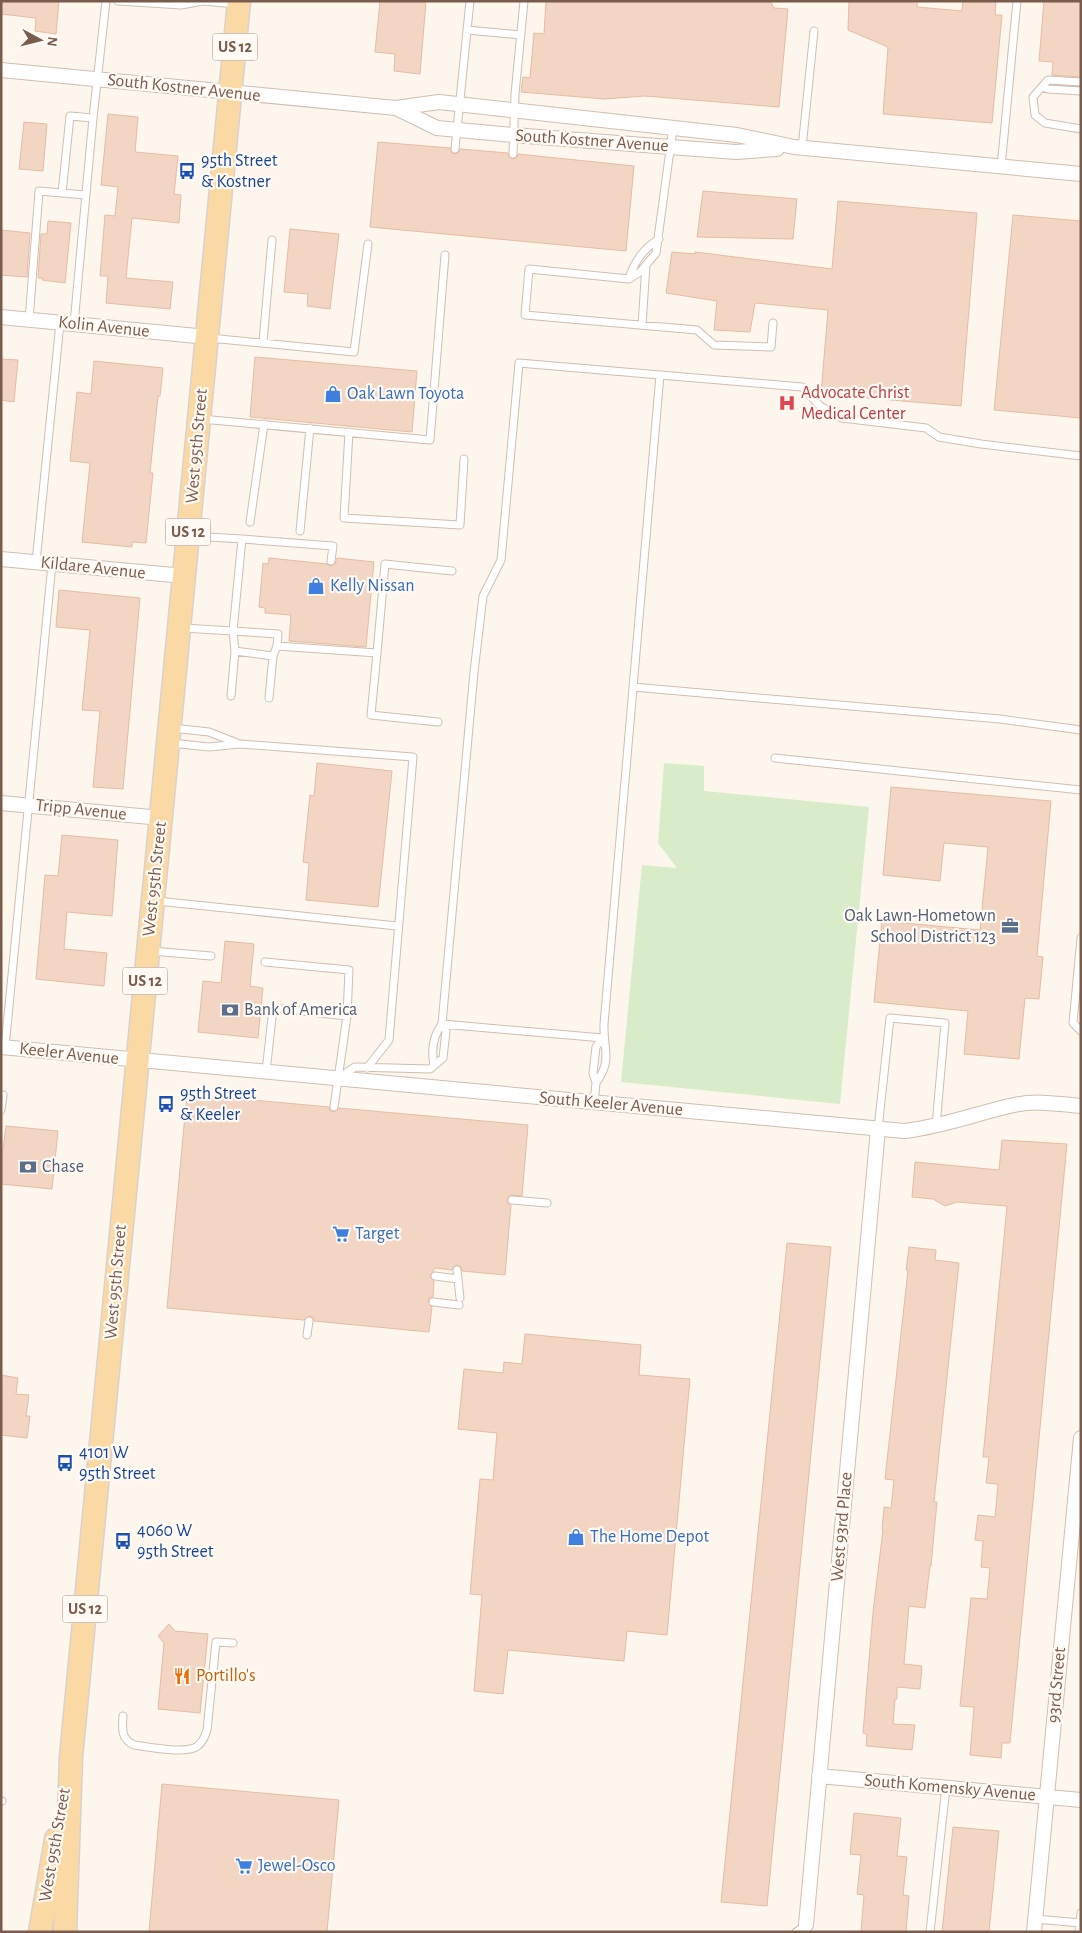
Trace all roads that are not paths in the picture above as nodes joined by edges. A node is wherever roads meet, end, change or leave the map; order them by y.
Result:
1 (106, 1) edge
2 (118, 1) edge
3 (470, 1) edge
4 (524, 1) edge
5 (1017, 1) edge
6 (239, 3) edge
7 (467, 30) junction
8 (814, 31) dead end
9 (521, 35) junction
10 (1, 70) edge
11 (97, 79) junction
12 (1081, 82) edge
13 (1042, 87) junction
14 (1081, 91) edge
15 (231, 92) junction
16 (459, 104) junction
17 (396, 108) junction
18 (514, 110) junction
19 (93, 118) junction
20 (673, 128) junction
21 (1081, 129) edge
22 (457, 130) junction
23 (513, 135) junction
24 (670, 147) junction
25 (798, 148) junction
26 (455, 149) dead end
27 (513, 154) dead end
28 (1001, 166) junction
29 (1081, 174) edge
30 (62, 193) junction
31 (85, 195) junction
32 (659, 239) junction
33 (272, 240) dead end
34 (368, 244) dead end
35 (445, 255) dead end
36 (646, 265) junction
37 (629, 279) junction
38 (1, 318) edge
39 (29, 320) junction
40 (60, 323) junction
41 (773, 323) dead end
42 (74, 324) junction
43 (642, 325) junction
44 (207, 337) junction
45 (263, 342) junction
46 (660, 376) junction
47 (199, 418) junction
48 (264, 424) junction
49 (310, 428) junction
50 (350, 432) junction
51 (1081, 456) edge
52 (464, 459) dead end
53 (250, 522) dead end
54 (300, 531) dead end
55 (188, 536) junction
56 (242, 539) junction
57 (1, 558) edge
58 (331, 560) dead end
59 (36, 562) junction
60 (52, 564) junction
61 (452, 571) dead end
62 (184, 576) junction
63 (179, 628) junction
64 (233, 631) junction
65 (277, 646) junction
66 (235, 651) junction
67 (377, 653) junction
68 (273, 656) junction
69 (633, 687) junction
70 (231, 696) dead end
71 (269, 698) dead end
72 (438, 722) dead end
73 (1081, 730) edge
74 (169, 735) junction
75 (240, 744) junction
76 (775, 758) dead end
77 (1081, 790) edge
78 (1, 802) edge
79 (29, 805) junction
80 (161, 818) junction
81 (153, 901) junction
82 (398, 926) junction
83 (1081, 938) edge
84 (148, 950) junction
85 (211, 956) dead end
86 (265, 962) dead end
87 (347, 1016) junction
88 (442, 1024) junction
89 (1081, 1031) edge
90 (603, 1038) junction
91 (3, 1047) edge
92 (138, 1060) junction
93 (368, 1068) junction
94 (266, 1072) junction
95 (338, 1079) junction
96 (596, 1083) junction
97 (3, 1095) dead end
98 (594, 1102) junction
99 (1081, 1106) edge
100 (334, 1107) dead end
101 (1, 1110) edge
102 (936, 1126) junction
103 (878, 1129) junction
104 (512, 1200) dead end
105 (547, 1203) dead end
106 (457, 1270) dead end
107 (435, 1276) dead end
108 (458, 1279) junction
109 (433, 1302) dead end
110 (309, 1321) dead end
111 (307, 1335) dead end
112 (1081, 1438) edge
113 (1075, 1570) edge
114 (233, 1643) dead end
115 (123, 1716) dead end
116 (71, 1757) junction
117 (819, 1776) junction
118 (946, 1787) junction
119 (1047, 1796) junction
120 (1079, 1802) edge
121 (1081, 1913) edge
122 (1080, 1923) edge
123 (1035, 1925) edge
124 (801, 1928) edge
125 (40, 1932) edge
126 (65, 1932) edge
127 (930, 1932) edge
128 (1079, 1932) edge

1 - 11 lane
2 - 6 lane
3 - 7 lane
4 - 9 lane
5 - 28 lane
6 - 15 main road, West 95th Street / US 12
7 - 9 lane
7 - 16 lane
8 - 25 lane
9 - 18 lane
10 - 11 street, South Kostner Avenue
11 - 15 street, South Kostner Avenue
11 - 19 lane
12 - 13 lane
13 - 14 lane
13 - 21 lane
15 - 17 street, South Kostner Avenue
15 - 44 main road, West 95th Street / US 12
16 - 17 street, South Kostner Avenue
16 - 18 street, South Kostner Avenue
16 - 22 lane
17 - 22 street, South Kostner Avenue
18 - 20 street, South Kostner Avenue
18 - 23 lane
19 - 30 lane
19 - 31 lane
20 - 24 lane
20 - 25 street, South Kostner Avenue
22 - 23 street, South Kostner Avenue
22 - 26 lane
23 - 24 street, South Kostner Avenue
23 - 27 lane
24 - 25 street, South Kostner Avenue
24 - 32 lane
25 - 28 street, South Kostner Avenue
28 - 29 street, South Kostner Avenue
30 - 31 lane
30 - 39 lane
31 - 42 lane
32 - 36 lane
32 - 37 lane
33 - 45 lane
34 - 45 lane
35 - 50 lane
36 - 37 lane
36 - 43 lane
37 - 43 lane
38 - 39 street, Kolin Avenue
39 - 40 street, Kolin Avenue
40 - 42 street, Kolin Avenue
40 - 59 lane
41 - 43 lane
42 - 44 street, Kolin Avenue
44 - 45 lane
44 - 47 main road, West 95th Street / US 12
46 - 51 lane
46 - 69 lane
46 - 88 lane
47 - 48 lane
47 - 55 main road, West 95th Street / US 12
48 - 49 lane
48 - 53 lane
49 - 50 lane
49 - 54 lane
50 - 52 lane
55 - 56 lane
55 - 62 main road, West 95th Street / US 12
56 - 58 lane
56 - 64 lane
57 - 59 street, Kildare Avenue
59 - 60 street, Kildare Avenue
60 - 62 street, Kildare Avenue
60 - 79 lane
61 - 67 lane
62 - 63 main road, West 95th Street / US 12
63 - 64 lane
63 - 74 main road, West 95th Street / US 12
64 - 65 lane
64 - 66 lane
65 - 67 lane
65 - 68 lane
66 - 68 lane
66 - 70 lane
67 - 72 lane
68 - 71 lane
69 - 73 lane
69 - 90 lane
74 - 75 lane
74 - 75 lane
74 - 80 main road, West 95th Street / US 12
75 - 82 lane
76 - 77 lane
78 - 79 street, Tripp Avenue
79 - 80 street, Tripp Avenue
79 - 91 lane
80 - 81 main road, West 95th Street / US 12
81 - 82 lane
81 - 84 main road, West 95th Street / US 12
82 - 93 lane
83 - 89 lane
84 - 85 lane
84 - 92 main road, West 95th Street / US 12
86 - 87 lane
87 - 94 lane
87 - 95 lane
88 - 90 lane
88 - 93 lane
90 - 96 lane
90 - 96 lane
91 - 92 street, Keeler Avenue
92 - 94 street, South Keeler Avenue
92 - 116 main road, West 95th Street / US 12
93 - 95 lane
94 - 95 street, South Keeler Avenue
95 - 98 street, South Keeler Avenue
95 - 100 lane
96 - 98 lane
97 - 101 lane
98 - 103 street, South Keeler Avenue
99 - 102 street, South Keeler Avenue
102 - 103 street, South Keeler Avenue
102 - 103 lane
103 - 117 street, West 93rd Place
104 - 105 lane
106 - 108 lane
107 - 108 lane
108 - 109 lane
110 - 111 lane
112 - 113 street, 93rd Street
113 - 119 street, 93rd Street
114 - 115 lane
116 - 125 main road, West 95th Street / US 12
116 - 126 main road, West 95th Street / US 12
117 - 118 street, South Komensky Avenue
117 - 124 street, West 93rd Place
118 - 119 street, South Komensky Avenue
118 - 127 lane
119 - 120 street, South Komensky Avenue
119 - 123 street, 93rd Street
121 - 122 lane
122 - 123 lane
122 - 128 lane

